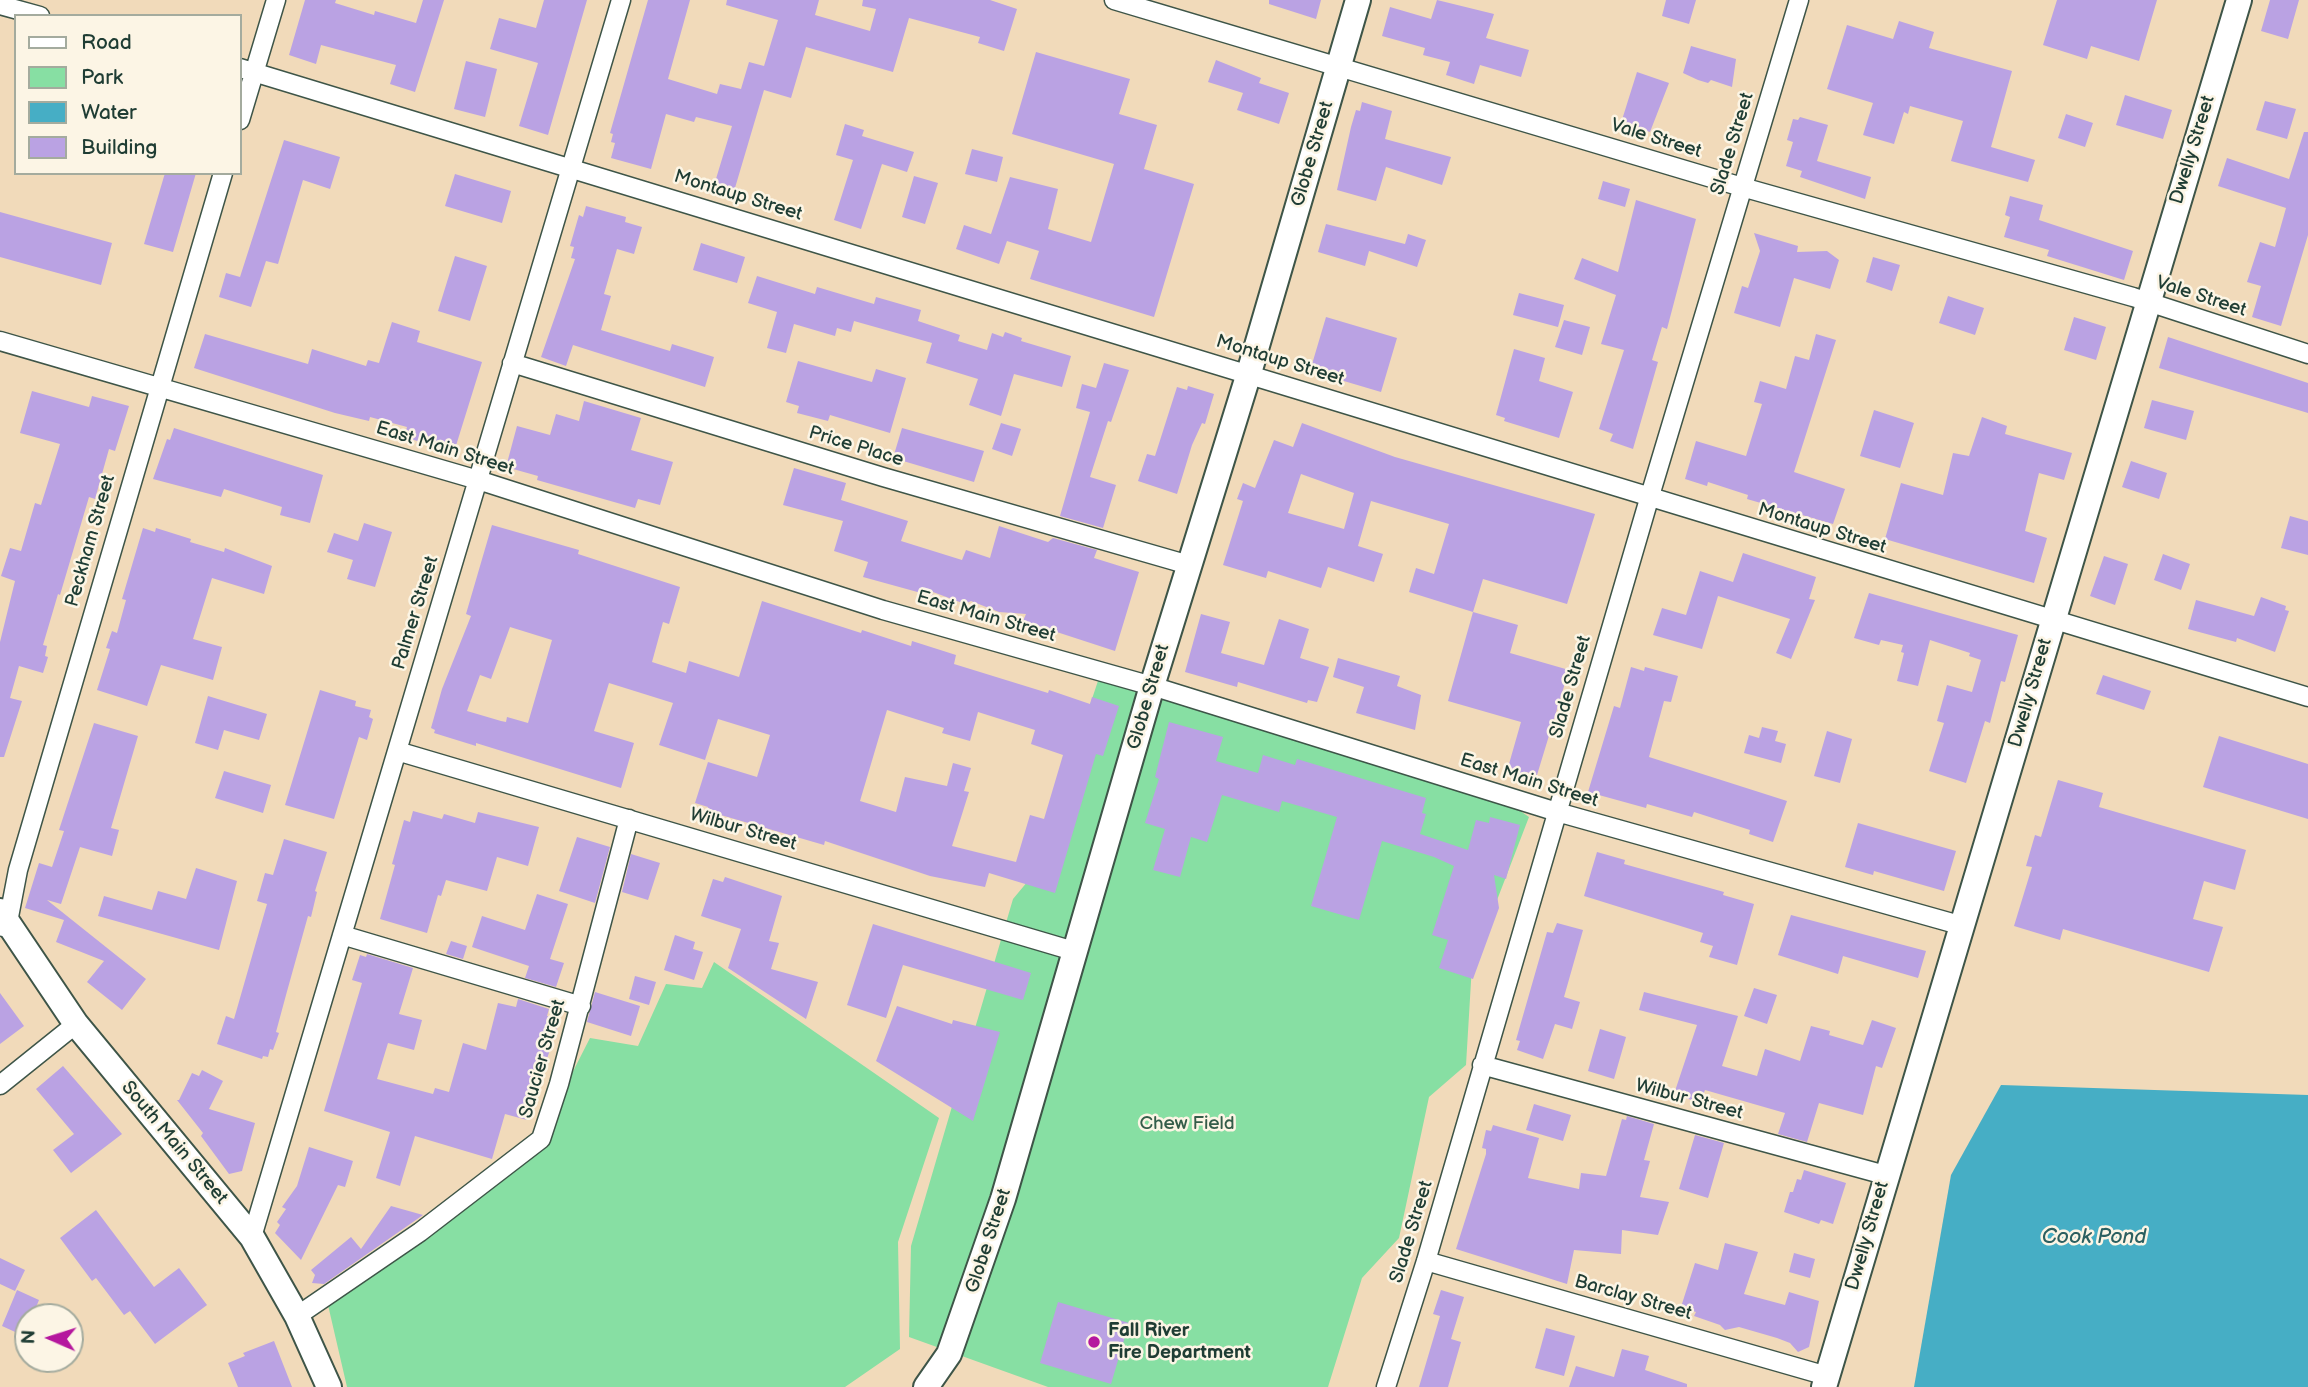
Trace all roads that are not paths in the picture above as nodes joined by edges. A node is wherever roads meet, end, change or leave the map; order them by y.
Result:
1 (276, 0) edge
2 (621, 0) edge
3 (1114, 0) edge
4 (1358, 0) edge
5 (1799, 0) edge
6 (2239, 0) edge
7 (0, 5) edge
8 (33, 14) edge
9 (1338, 65) junction
10 (247, 69) edge
11 (242, 105) edge
12 (571, 167) junction
13 (222, 175) edge
14 (1742, 187) junction
15 (2147, 302) junction
16 (0, 341) edge
17 (2308, 354) edge
18 (512, 363) junction
19 (1249, 373) junction
20 (158, 388) junction
21 (478, 480) junction
22 (1649, 499) junction
23 (1189, 565) junction
24 (2053, 620) junction
25 (1152, 686) junction
26 (2307, 694) edge
27 (397, 751) junction
28 (1557, 812) junction
29 (629, 819) junction
30 (3, 921) edge
31 (1963, 926) junction
32 (342, 935) junction
33 (1077, 952) junction
34 (581, 1006) junction
35 (76, 1024) junction
36 (1482, 1065) junction
37 (0, 1086) edge
38 (1885, 1175) junction
39 (252, 1237) junction
40 (1426, 1261) junction
41 (296, 1316) junction
42 (1826, 1381) edge
43 (330, 1387) edge
44 (926, 1387) edge
45 (1386, 1387) edge

1 - 10 street
2 - 12 street, Palmer Street
3 - 9 street, Vale Street
4 - 9 main road, Globe Street
5 - 14 street, Slade Street
6 - 15 main road, Dwelly Street
7 - 8 street
9 - 14 street, Vale Street
9 - 19 main road, Globe Street
10 - 11 street
10 - 12 street, Montaup Street
12 - 18 street, Palmer Street
12 - 19 street, Montaup Street
13 - 20 street, Peckham Street
14 - 15 street, Vale Street
14 - 22 street, Slade Street
15 - 17 street, Vale Street
15 - 24 main road, Dwelly Street
16 - 20 street, East Main Street
18 - 21 street, Palmer Street
18 - 23 street, Price Place
19 - 22 street, Montaup Street
19 - 23 main road, Globe Street
20 - 21 street, East Main Street
20 - 30 street, Peckham Street
21 - 25 street, East Main Street
21 - 27 street, Palmer Street
22 - 24 street, Montaup Street
22 - 28 street, Slade Street
23 - 25 main road, Globe Street
24 - 26 street, Montaup Street
24 - 31 main road, Dwelly Street
25 - 28 street, East Main Street
25 - 33 main road, Globe Street
27 - 29 street, Wilbur Street
27 - 32 street, Palmer Street
28 - 31 street, East Main Street
28 - 36 street, Slade Street
29 - 33 street, Wilbur Street
29 - 34 street, Saucier Street
30 - 35 main road, South Main Street
31 - 38 main road, Dwelly Street
32 - 34 street
32 - 39 street, Palmer Street
33 - 44 main road, Globe Street
34 - 41 street, Saucier Street
35 - 37 street
35 - 39 main road, South Main Street
36 - 38 street, Wilbur Street
36 - 40 street, Slade Street
38 - 42 main road, Dwelly Street
39 - 41 main road, South Main Street
40 - 42 street, Barclay Street
40 - 45 street, Slade Street
41 - 43 main road, South Main Street

